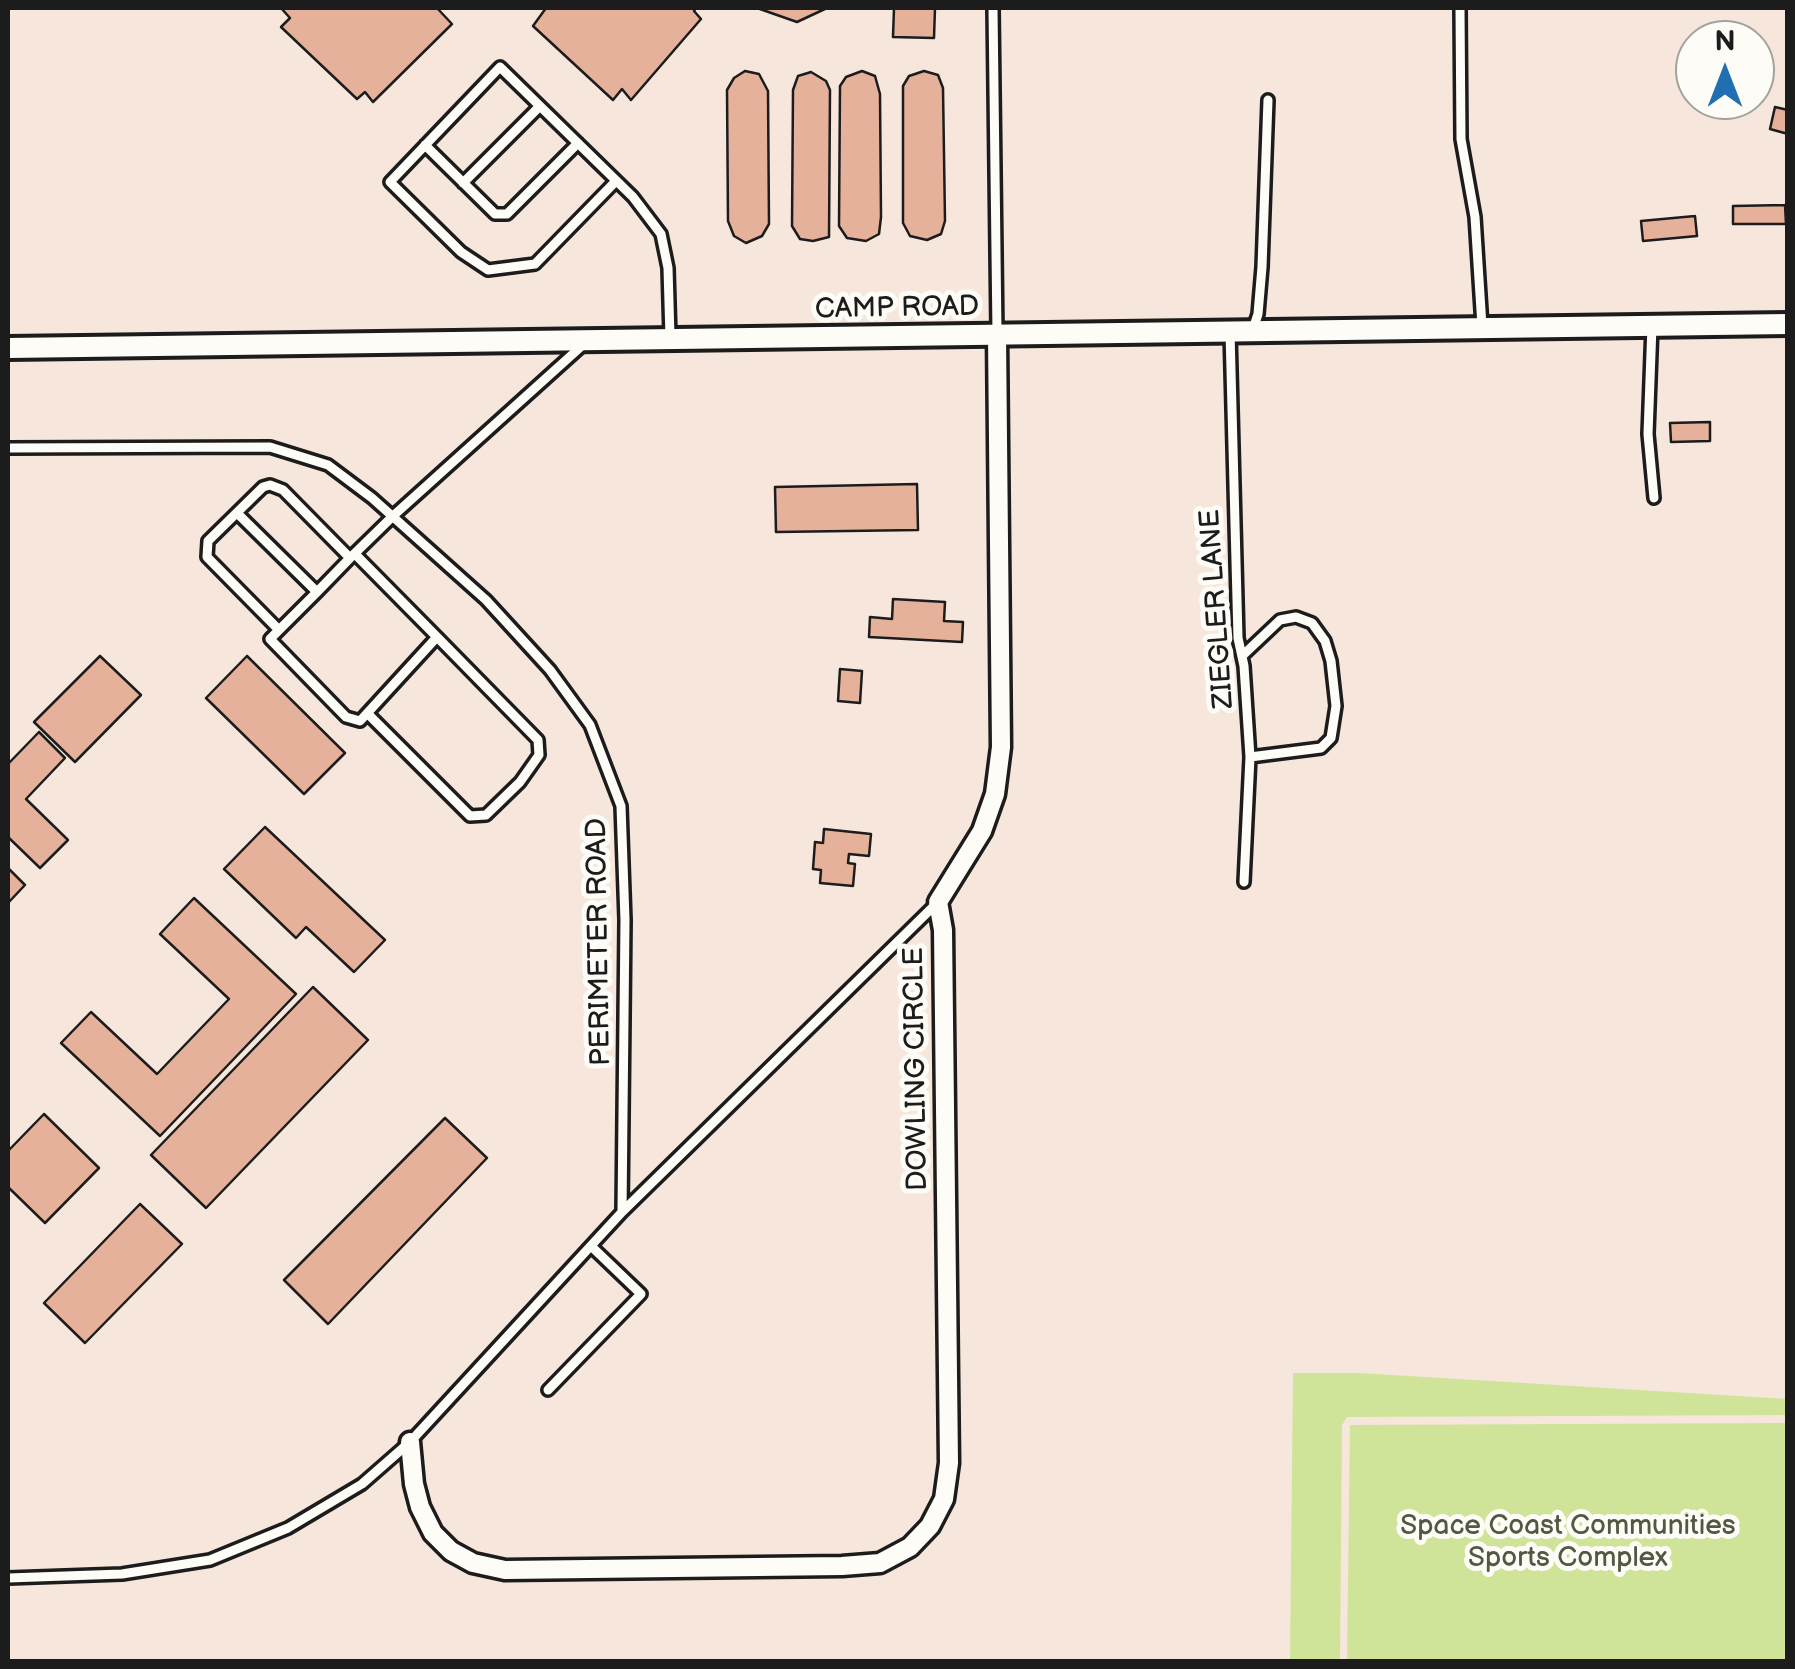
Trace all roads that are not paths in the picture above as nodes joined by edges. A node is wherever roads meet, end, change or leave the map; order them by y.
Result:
1 (993, 8) edge
2 (1460, 8) edge
3 (1268, 100) dead end
4 (540, 106) junction
5 (578, 144) junction
6 (425, 145) junction
7 (616, 181) junction
8 (463, 183) junction
9 (1788, 324) edge
10 (1652, 326) junction
11 (1482, 328) junction
12 (1230, 332) junction
13 (1252, 332) junction
14 (997, 336) junction
15 (670, 340) junction
16 (587, 341) junction
17 (8, 348) edge
18 (8, 448) edge
19 (1654, 498) dead end
20 (237, 513) junction
21 (392, 516) junction
22 (352, 556) junction
23 (316, 592) junction
24 (279, 630) junction
25 (437, 638) junction
26 (1242, 656) junction
27 (368, 714) junction
28 (1250, 757) junction
29 (1244, 882) dead end
30 (938, 902) junction
31 (622, 1212) junction
32 (592, 1246) junction
33 (548, 1390) dead end
34 (410, 1442) junction
35 (8, 1578) edge

1 - 14 lane
2 - 11 lane
3 - 13 lane
4 - 5 lane
4 - 6 lane
4 - 8 lane
5 - 7 lane
5 - 8 lane
6 - 7 lane
6 - 8 lane
7 - 15 lane
9 - 10 street, CAMP ROAD
10 - 11 street, CAMP ROAD
10 - 19 lane
11 - 13 street, CAMP ROAD
12 - 13 street, CAMP ROAD
12 - 14 street, CAMP ROAD
12 - 26 lane, ZIEGLER LANE
14 - 15 street, CAMP ROAD
14 - 30 street
15 - 16 street, CAMP ROAD
16 - 17 street, CAMP ROAD
16 - 21 lane
18 - 21 lane, PERIMETER ROAD
20 - 22 lane
20 - 23 lane
20 - 24 lane
21 - 22 lane
21 - 31 lane, PERIMETER ROAD
22 - 23 lane
22 - 25 lane
23 - 24 lane
24 - 27 lane
25 - 27 lane
25 - 27 lane
26 - 28 lane, ZIEGLER LANE
26 - 28 lane
28 - 29 lane, ZIEGLER LANE
30 - 31 lane
30 - 34 street, DOWLING CIRCLE
31 - 32 lane
32 - 33 lane
32 - 34 lane
34 - 35 lane

